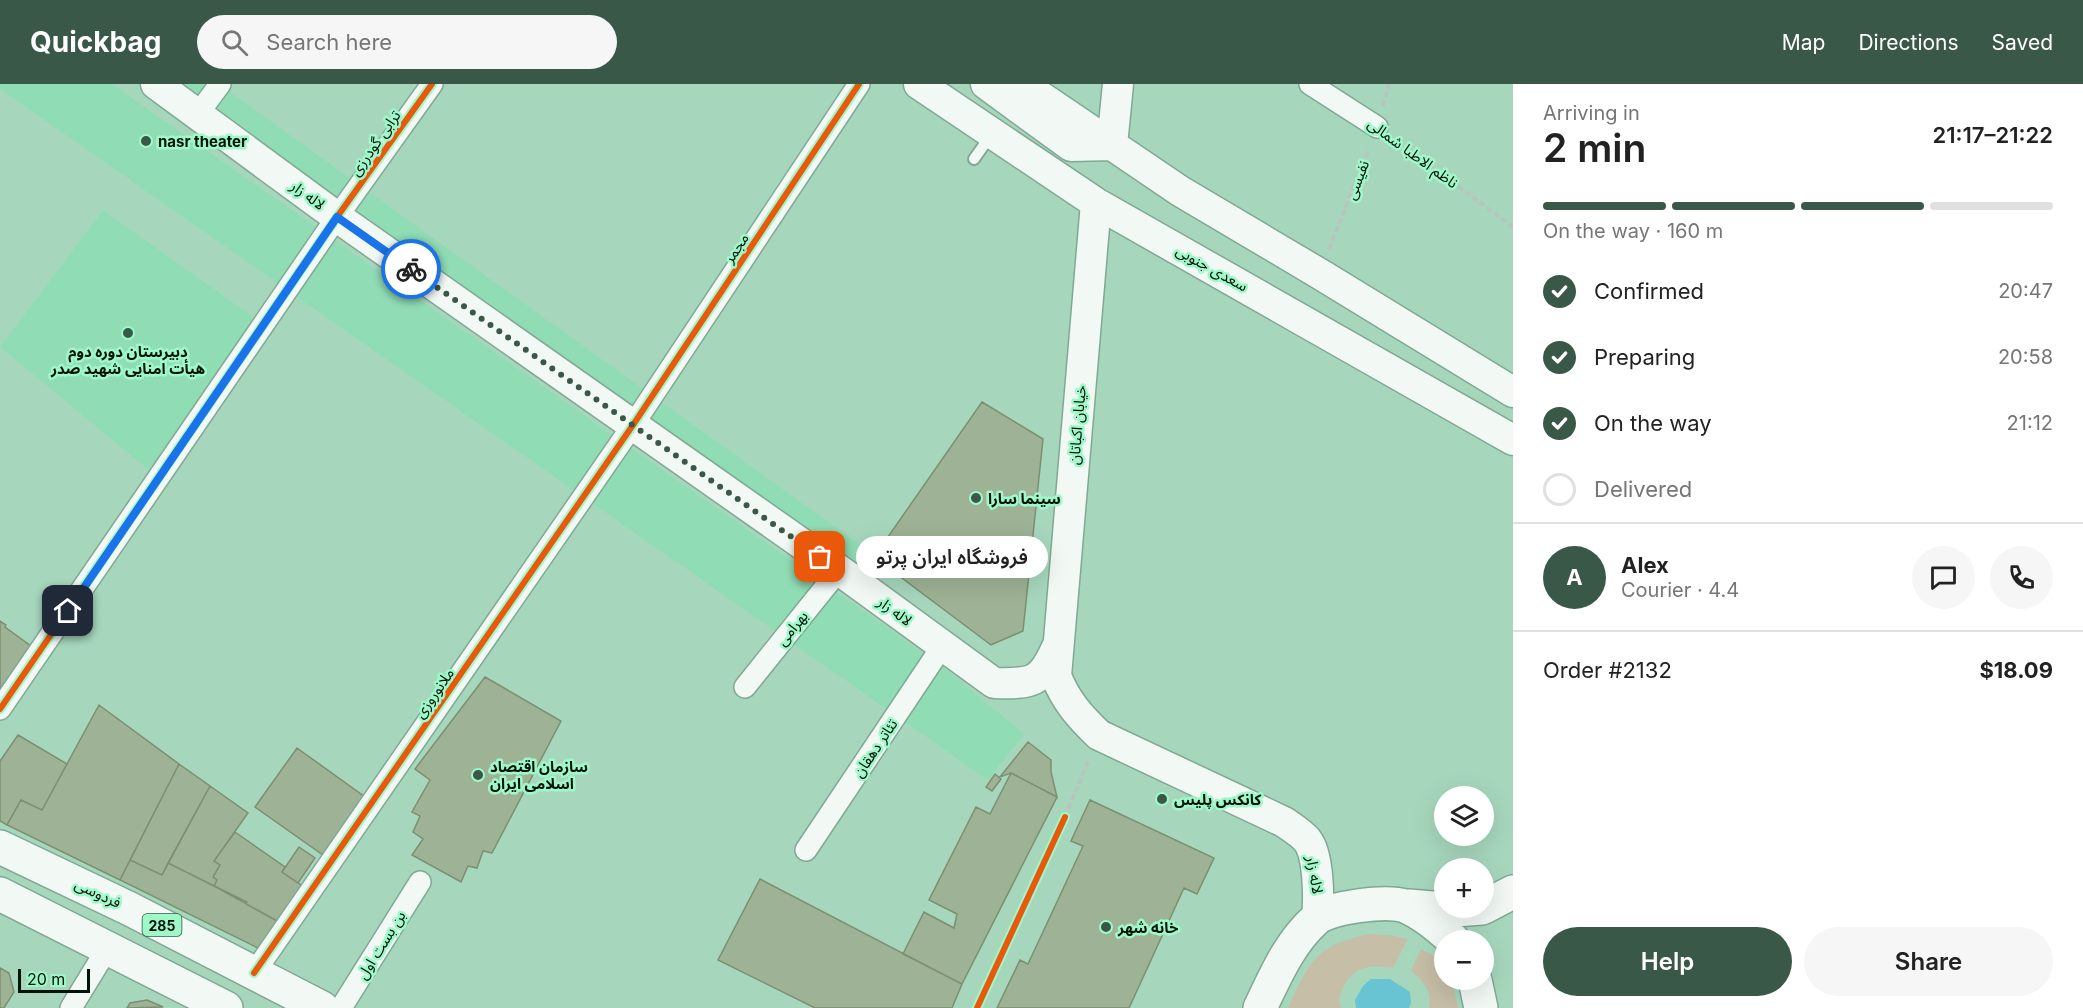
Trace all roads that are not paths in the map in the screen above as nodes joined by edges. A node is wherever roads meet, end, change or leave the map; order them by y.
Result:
1 (156, 84) edge
2 (220, 84) edge
3 (432, 84) edge
4 (859, 84) edge
5 (919, 84) edge
6 (986, 84) edge
7 (1022, 84) edge
8 (1040, 84) edge
9 (1118, 84) edge
10 (1310, 84) edge
11 (198, 114) junction
12 (1377, 127) road end
13 (993, 132) junction
14 (1112, 139) junction
15 (974, 159) dead end
16 (1096, 203) junction
17 (337, 217) junction
18 (1513, 392) edge
19 (633, 425) junction
20 (1513, 440) edge
21 (839, 570) junction
22 (943, 645) junction
23 (1058, 647) junction
24 (745, 687) dead end
25 (0, 710) edge
26 (1, 849) edge
27 (806, 850) dead end
28 (420, 882) dead end
29 (1513, 892) edge
30 (0, 894) edge
31 (1494, 902) edge
32 (1404, 906) junction
33 (1434, 908) edge
34 (130, 909) junction
35 (1317, 918) junction
36 (1442, 930) edge
37 (107, 949) junction
38 (254, 974) junction
39 (1477, 990) edge
40 (71, 1008) edge
41 (226, 1008) edge
42 (322, 1008) edge
43 (341, 1008) edge
44 (1260, 1008) edge
45 (1481, 1008) edge

1 - 11 main road, لاله زار
2 - 11 street
3 - 17 street, ترابی گودرزی
4 - 19 street, مجمر
5 - 13 main road, سعدی جنوبی
6 - 14 main road
7 - 14 main road
8 - 14 lane
9 - 14 main road
10 - 12 street, ناظم الاطبا شمالی
11 - 17 main road, لاله زار
13 - 15 lane
13 - 16 main road, سعدی جنوبی
14 - 18 main road
16 - 20 main road, سعدی جنوبی
16 - 23 main road, خیابان اکباتان
17 - 19 main road, لاله زار
17 - 25 street, ترابی گودرزی
19 - 21 main road, لاله زار
19 - 38 street, ملانوروزی
21 - 22 main road, لاله زار
21 - 24 street, بهرامی
22 - 23 main road, لاله زار
22 - 27 street, تئاتر دهقان
23 - 35 main road, لاله زار
26 - 34 main road, فردوسی / 285
28 - 43 street, بن بست اول
29 - 31 main road
30 - 37 main road
32 - 33 main road
32 - 35 main road
32 - 36 main road
34 - 37 main road
34 - 38 main road, فردوسی / 285
35 - 44 main road
37 - 40 street
37 - 41 main road
38 - 42 main road, فردوسی / 285
39 - 45 main road

